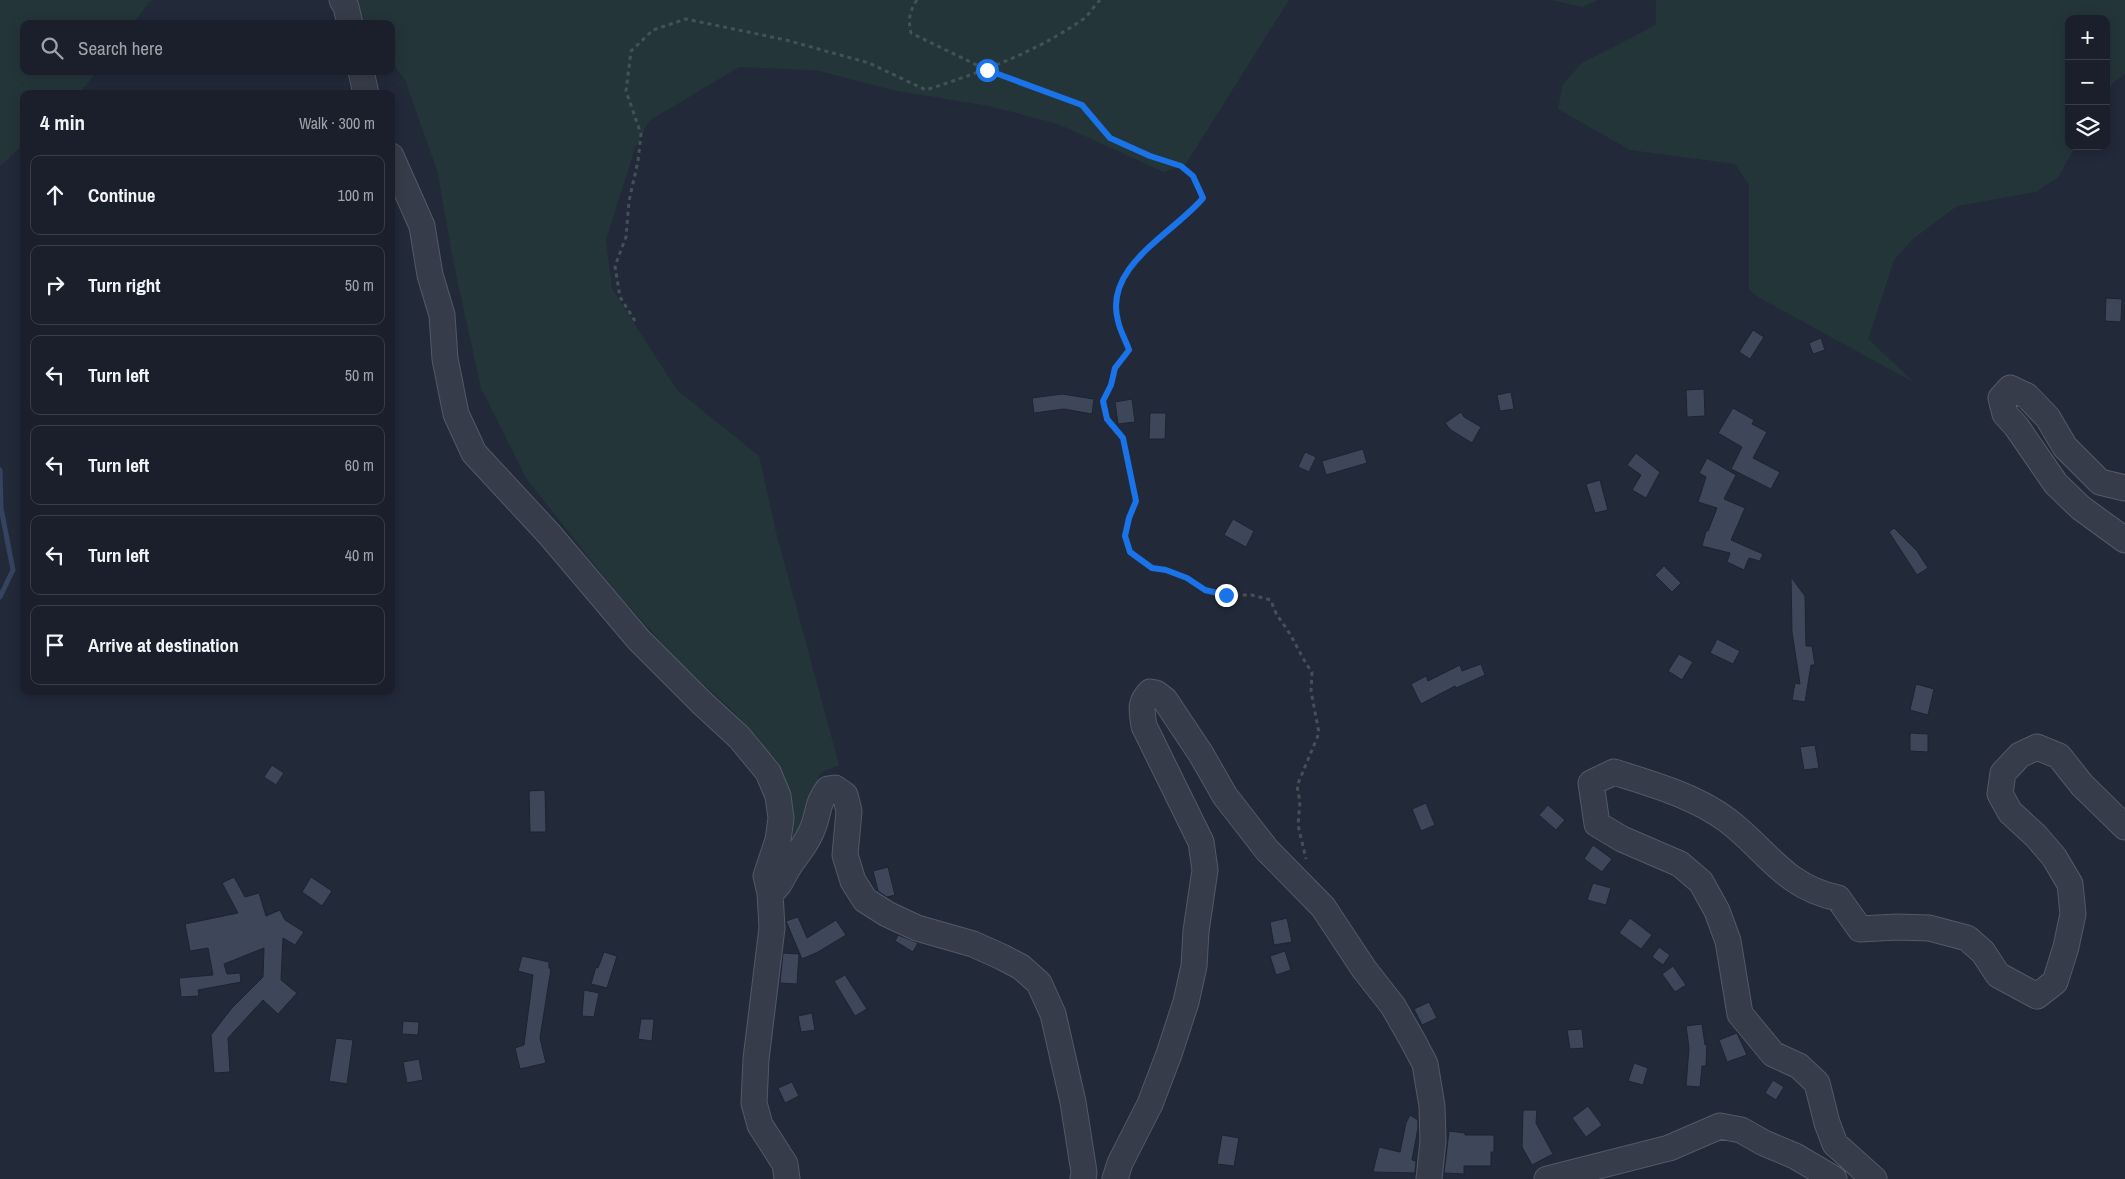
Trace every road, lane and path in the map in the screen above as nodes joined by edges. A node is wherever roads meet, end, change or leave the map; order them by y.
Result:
1 (342, 0) edge
2 (917, 0) edge
3 (1100, 0) edge
4 (349, 20) edge
5 (987, 70) junction
6 (362, 75) edge
7 (365, 90) edge
8 (395, 165) edge
9 (635, 321) dead end
10 (2125, 488) edge
11 (2125, 540) edge
12 (2125, 827) edge
13 (1306, 862) dead end
14 (770, 893) junction
15 (787, 1179) edge
16 (1083, 1179) edge
17 (1115, 1179) edge
18 (1429, 1179) edge
19 (1547, 1179) edge
20 (1834, 1179) edge
21 (1874, 1179) edge

1 - 4 street
2 - 5 path
3 - 5 path
5 - 9 path
5 - 13 path
6 - 7 street
8 - 14 street
10 - 11 street
12 - 21 street
14 - 15 street
14 - 16 street
17 - 18 street
19 - 20 street

